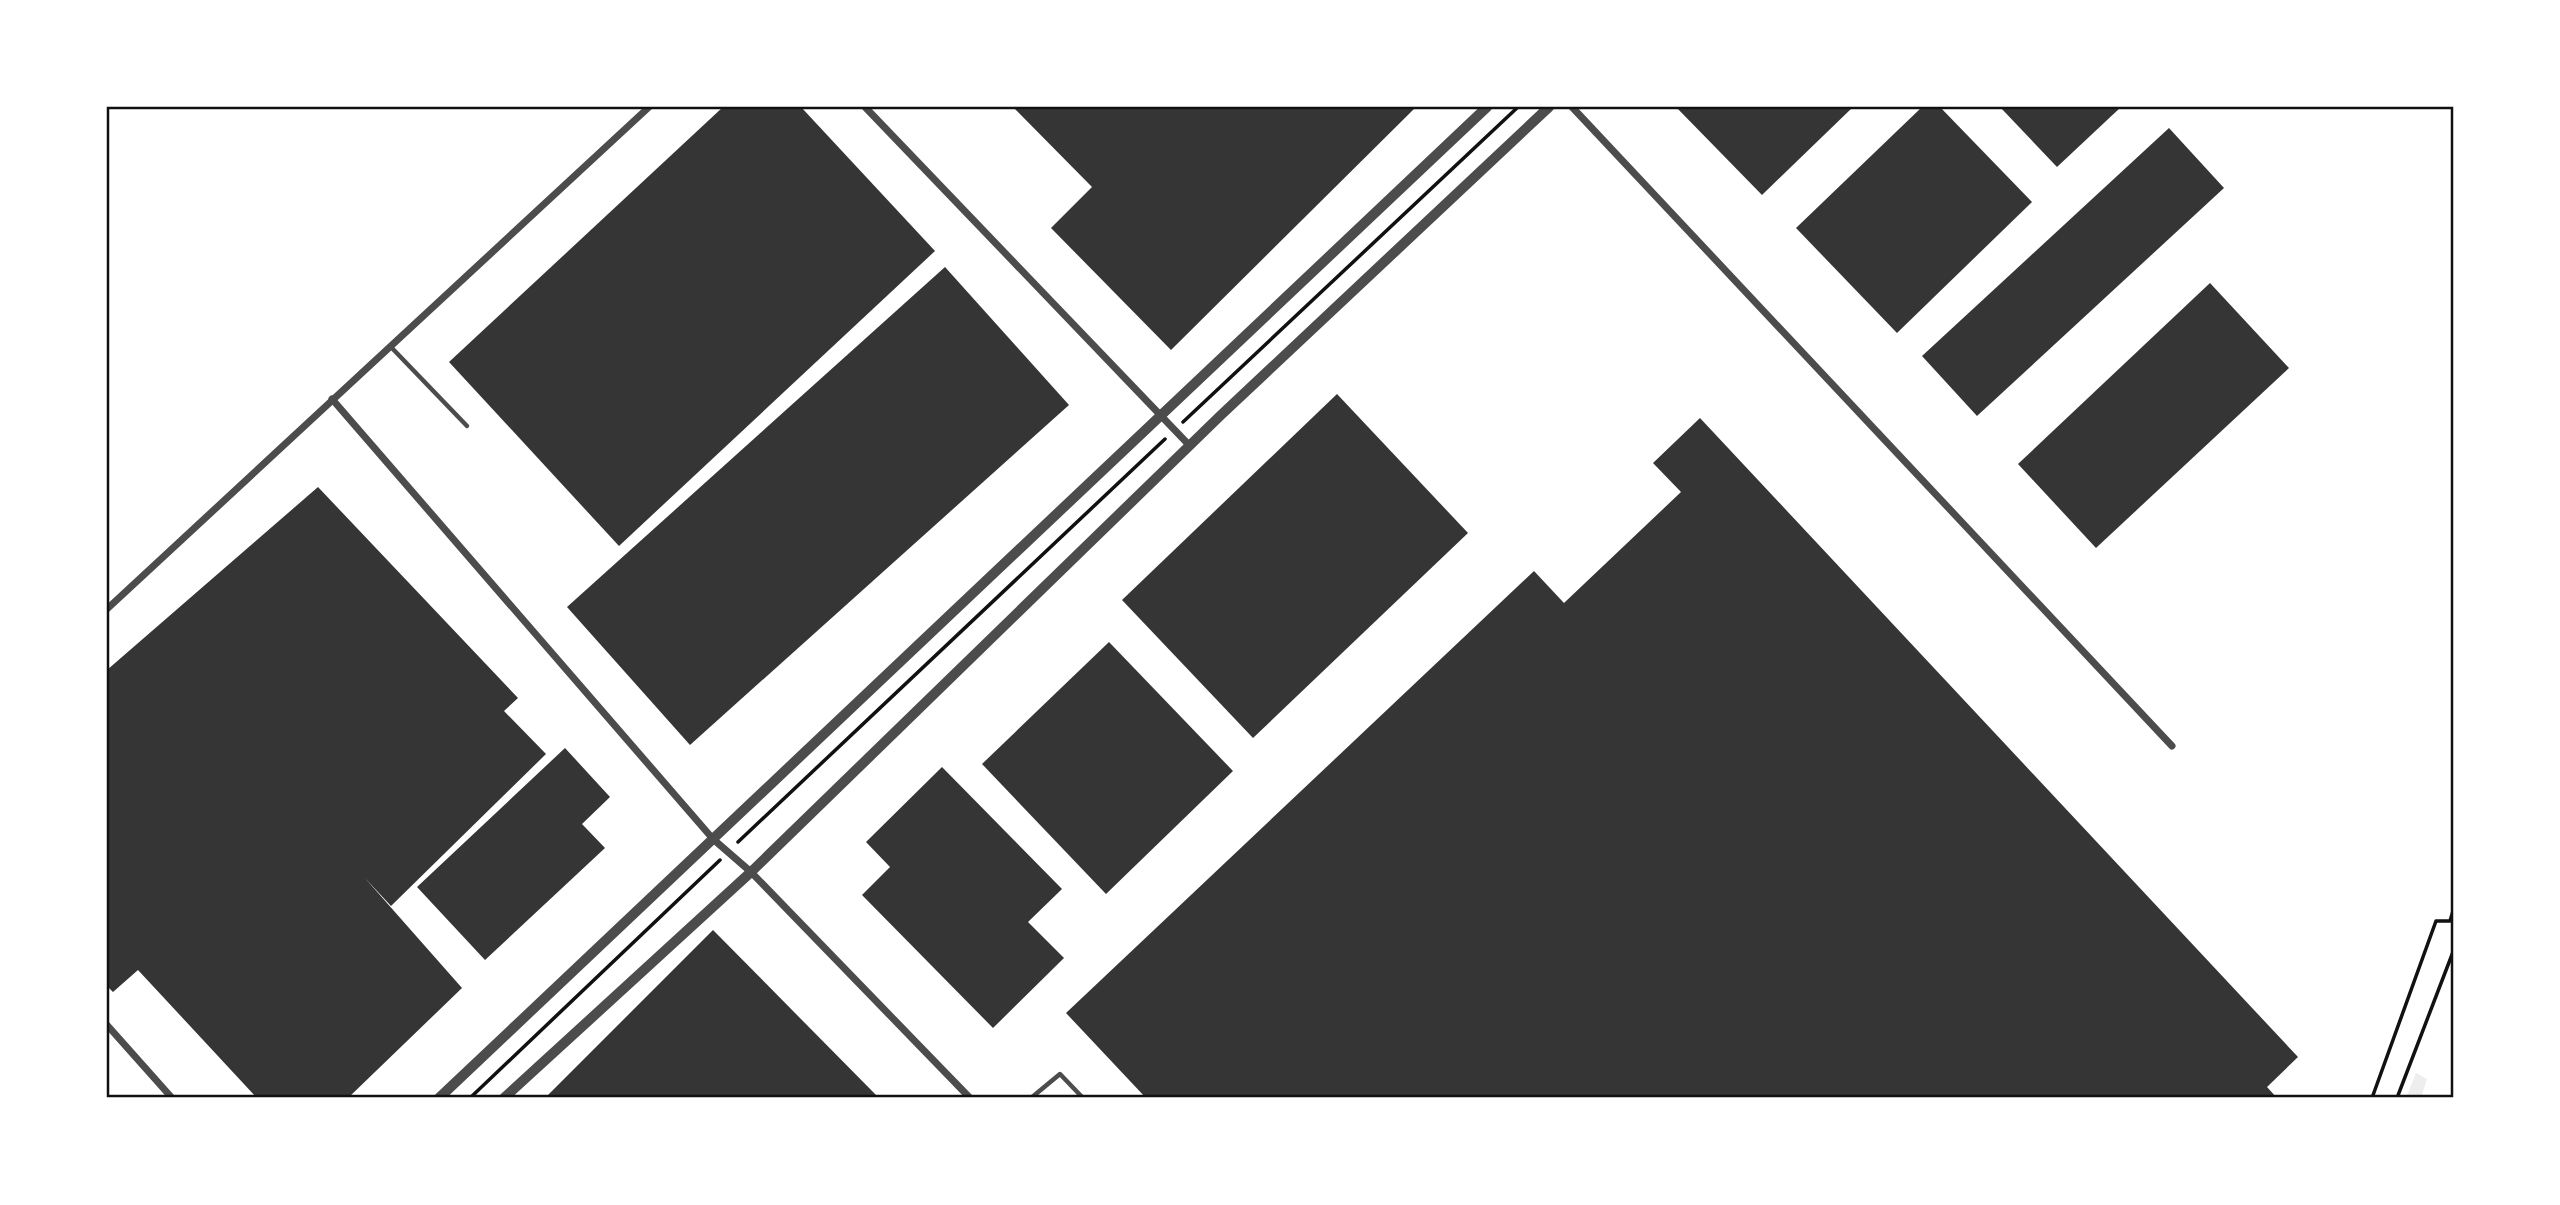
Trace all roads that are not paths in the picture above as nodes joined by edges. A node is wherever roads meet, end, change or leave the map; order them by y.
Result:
1 (649, 107) edge
2 (864, 107) edge
3 (1487, 107) edge
4 (1549, 107) edge
5 (1573, 107) edge
6 (390, 346) junction
7 (331, 399) junction
8 (1161, 416) junction
9 (467, 426) dead end
10 (1190, 446) junction
11 (107, 609) edge
12 (2172, 746) dead end
13 (712, 839) junction
14 (751, 872) junction
15 (107, 1025) edge
16 (172, 1098) edge
17 (439, 1098) edge
18 (505, 1098) edge
19 (970, 1098) edge
20 (1031, 1098) edge
21 (1083, 1098) edge

1 - 6 street
2 - 8 street
3 - 8 street
4 - 10 street
5 - 12 street
6 - 7 street
6 - 9 lane
7 - 11 street
7 - 13 street
8 - 10 street
8 - 13 street
10 - 14 street
13 - 14 street
13 - 17 street
14 - 18 street
14 - 19 street
15 - 16 street
20 - 21 lane

